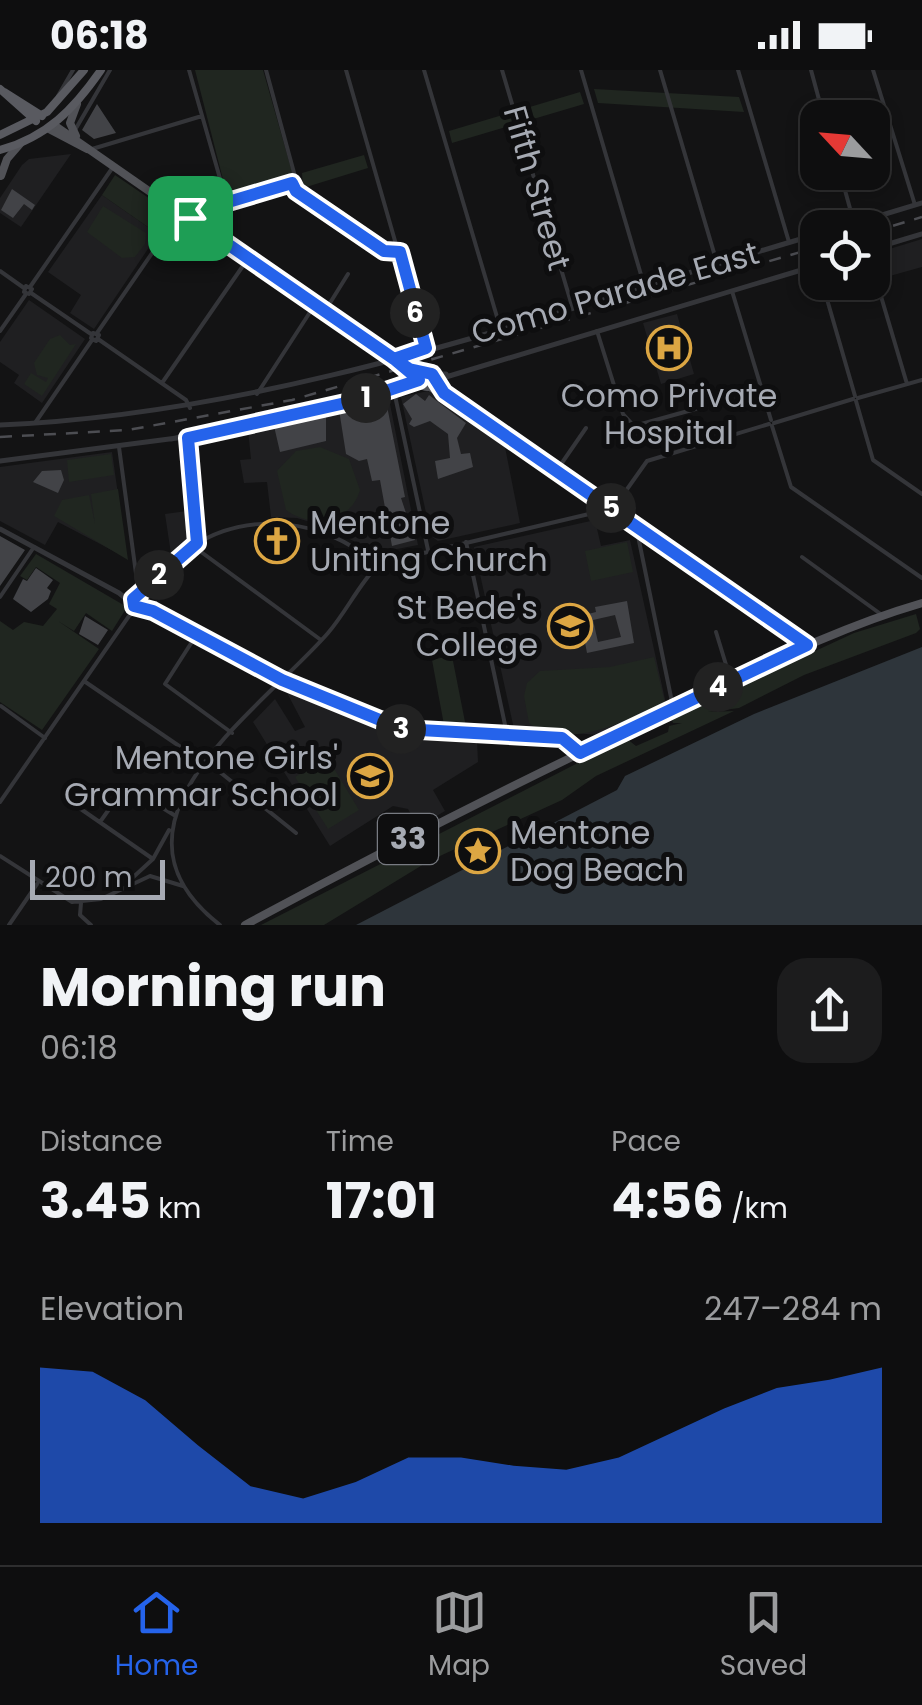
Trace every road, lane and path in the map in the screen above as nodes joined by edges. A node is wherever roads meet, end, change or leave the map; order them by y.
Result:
1 (73, 70) edge
2 (84, 70) edge
3 (190, 70) edge
4 (266, 70) edge
5 (346, 70) edge
6 (424, 70) edge
7 (502, 70) edge
8 (581, 70) edge
9 (660, 70) edge
10 (738, 70) edge
11 (811, 70) edge
12 (873, 70) edge
13 (105, 72) edge
14 (2, 90) edge
15 (819, 100) edge
16 (56, 104) junction
17 (77, 104) junction
18 (22, 106) junction
19 (202, 116) junction
20 (38, 118) junction
21 (51, 127) junction
22 (14, 131) junction
23 (0, 135) edge
24 (77, 137) junction
25 (20, 144) junction
26 (0, 150) edge
27 (91, 150) junction
28 (114, 166) junction
29 (0, 173) edge
30 (294, 182) junction
31 (0, 187) edge
32 (226, 203) junction
33 (918, 204) edge
34 (181, 212) junction
35 (890, 212) edge
36 (190, 218) junction
37 (922, 234) edge
38 (800, 239) edge
39 (790, 242) junction
40 (890, 244) edge
41 (400, 252) junction
42 (248, 258) junction
43 (717, 264) junction
44 (800, 271) edge
45 (0, 272) edge
46 (349, 273) dead end
47 (644, 285) junction
48 (28, 290) junction
49 (732, 291) junction
50 (827, 300) edge
51 (882, 300) edge
52 (315, 304) junction
53 (572, 306) junction
54 (325, 311) junction
55 (500, 327) junction
56 (0, 330) edge
57 (597, 331) junction
58 (94, 337) junction
59 (426, 348) junction
60 (394, 359) junction
61 (427, 380) junction
62 (921, 382) edge
63 (162, 383) junction
64 (907, 384) junction
65 (394, 391) junction
66 (257, 394) junction
67 (855, 398) junction
68 (728, 400) dead end
69 (190, 408) junction
70 (34, 423) junction
71 (771, 423) junction
72 (0, 424) edge
73 (586, 428) dead end
74 (201, 434) junction
75 (188, 438) junction
76 (172, 439) junction
77 (119, 446) junction
78 (0, 461) edge
79 (557, 470) junction
80 (922, 494) edge
81 (611, 508) junction
82 (640, 527) junction
83 (199, 528) junction
84 (0, 529) edge
85 (211, 538) junction
86 (466, 542) junction
87 (195, 544) junction
88 (34, 547) junction
89 (428, 550) junction
90 (802, 557) dead end
91 (377, 562) junction
92 (922, 578) edge
93 (137, 581) dead end
94 (149, 587) junction
95 (0, 597) edge
96 (134, 600) junction
97 (922, 603) edge
98 (142, 605) junction
99 (882, 615) junction
100 (129, 616) junction
101 (716, 632) dead end
102 (197, 634) junction
103 (321, 640) junction
104 (807, 645) junction
105 (282, 680) junction
106 (84, 681) junction
107 (732, 681) junction
108 (1, 706) edge
109 (673, 708) junction
110 (232, 734) junction
111 (508, 734) junction
112 (45, 738) junction
113 (560, 741) junction
114 (576, 755) junction
115 (562, 761) junction
116 (205, 762) junction
117 (130, 786) dead end
118 (117, 798) dead end
119 (0, 802) edge
120 (76, 805) dead end
121 (174, 816) junction
122 (100, 822) junction
123 (171, 826) junction
124 (296, 834) dead end
125 (161, 845) junction
126 (171, 846) junction
127 (0, 856) edge
128 (153, 858) junction
129 (144, 868) junction
130 (150, 876) junction
131 (38, 883) junction
132 (126, 885) junction
133 (183, 886) junction
134 (81, 902) junction
135 (9, 925) edge
136 (92, 925) edge
137 (220, 925) edge
138 (246, 925) edge

1 - 16 street
2 - 16 highway
3 - 19 street
4 - 30 street
5 - 41 street
6 - 55 street
7 - 53 street, Fifth Street
8 - 47 street
9 - 43 street
10 - 39 street
11 - 15 street
12 - 33 street
13 - 17 highway
13 - 24 street
14 - 18 highway
16 - 18 highway
16 - 20 highway
17 - 21 highway
17 - 24 main road
18 - 20 highway
18 - 22 highway
19 - 27 street
19 - 32 street
20 - 21 highway
20 - 22 highway
21 - 24 main road
21 - 25 highway
21 - 27 main road
22 - 23 highway
24 - 27 main road
25 - 26 highway
25 - 29 main road
27 - 28 main road
28 - 34 main road
28 - 48 street
29 - 31 main road
30 - 32 street
30 - 41 street
32 - 36 street
33 - 35 street
34 - 36 main road
34 - 58 street
36 - 42 main road
37 - 40 street
38 - 39 street, Como Parade East
39 - 43 street, Como Parade East
41 - 59 street
42 - 52 main road
42 - 63 street
43 - 47 street, Como Parade East
44 - 49 street
45 - 48 street
46 - 54 street
47 - 53 street, Como Parade East
48 - 56 street
48 - 58 street
49 - 57 street
49 - 71 street
50 - 67 street
51 - 64 street
52 - 54 main road
52 - 66 street
53 - 55 street, Como Parade East
54 - 60 main road
55 - 59 street, Como Parade East
57 - 61 street
57 - 68 street
58 - 63 street
58 - 70 street
59 - 60 street, Como Parade East
60 - 61 main road
60 - 66 street, Como Parade East
61 - 65 street
61 - 79 main road
62 - 64 street
63 - 69 street
64 - 67 street
65 - 74 street
65 - 89 street
66 - 69 street, Como Parade East
67 - 71 street
67 - 80 street
69 - 70 street, Como Parade East
70 - 72 street, Como Parade East
71 - 81 street
71 - 92 street
73 - 79 street
74 - 75 street
74 - 76 street
75 - 76 street
75 - 83 street
76 - 77 street
77 - 78 street
77 - 93 street
79 - 81 main road
81 - 82 main road
81 - 86 street
82 - 104 main road
82 - 109 street
83 - 85 street
83 - 87 street
84 - 88 street
85 - 87 street
85 - 91 street
86 - 89 street
86 - 111 street
87 - 94 street
87 - 103 street
88 - 95 street
88 - 96 street
89 - 91 street
90 - 99 street
91 - 103 street
94 - 96 street
94 - 98 street
96 - 98 street
96 - 100 street
97 - 99 main road, 33
98 - 100 street
98 - 102 street
99 - 104 main road, 33
100 - 106 street
101 - 107 street
102 - 105 street
102 - 110 street
103 - 105 street
104 - 107 main road, 33
105 - 110 street
105 - 111 street
106 - 112 street
106 - 116 street
107 - 109 main road, 33
108 - 112 street
109 - 114 main road, 33
110 - 116 street
111 - 113 street
112 - 119 street
113 - 114 street
113 - 115 street
114 - 115 main road, 33
115 - 138 main road, 33
116 - 121 street
116 - 124 street
117 - 121 street
118 - 122 street
120 - 122 street
121 - 123 street
122 - 128 street
123 - 125 street
123 - 126 street
125 - 126 street
125 - 128 street
126 - 133 street
127 - 131 street
128 - 129 street
129 - 130 street
129 - 132 street
130 - 132 street
130 - 133 street
131 - 134 street
131 - 135 street
132 - 134 street
133 - 137 street
134 - 136 street

